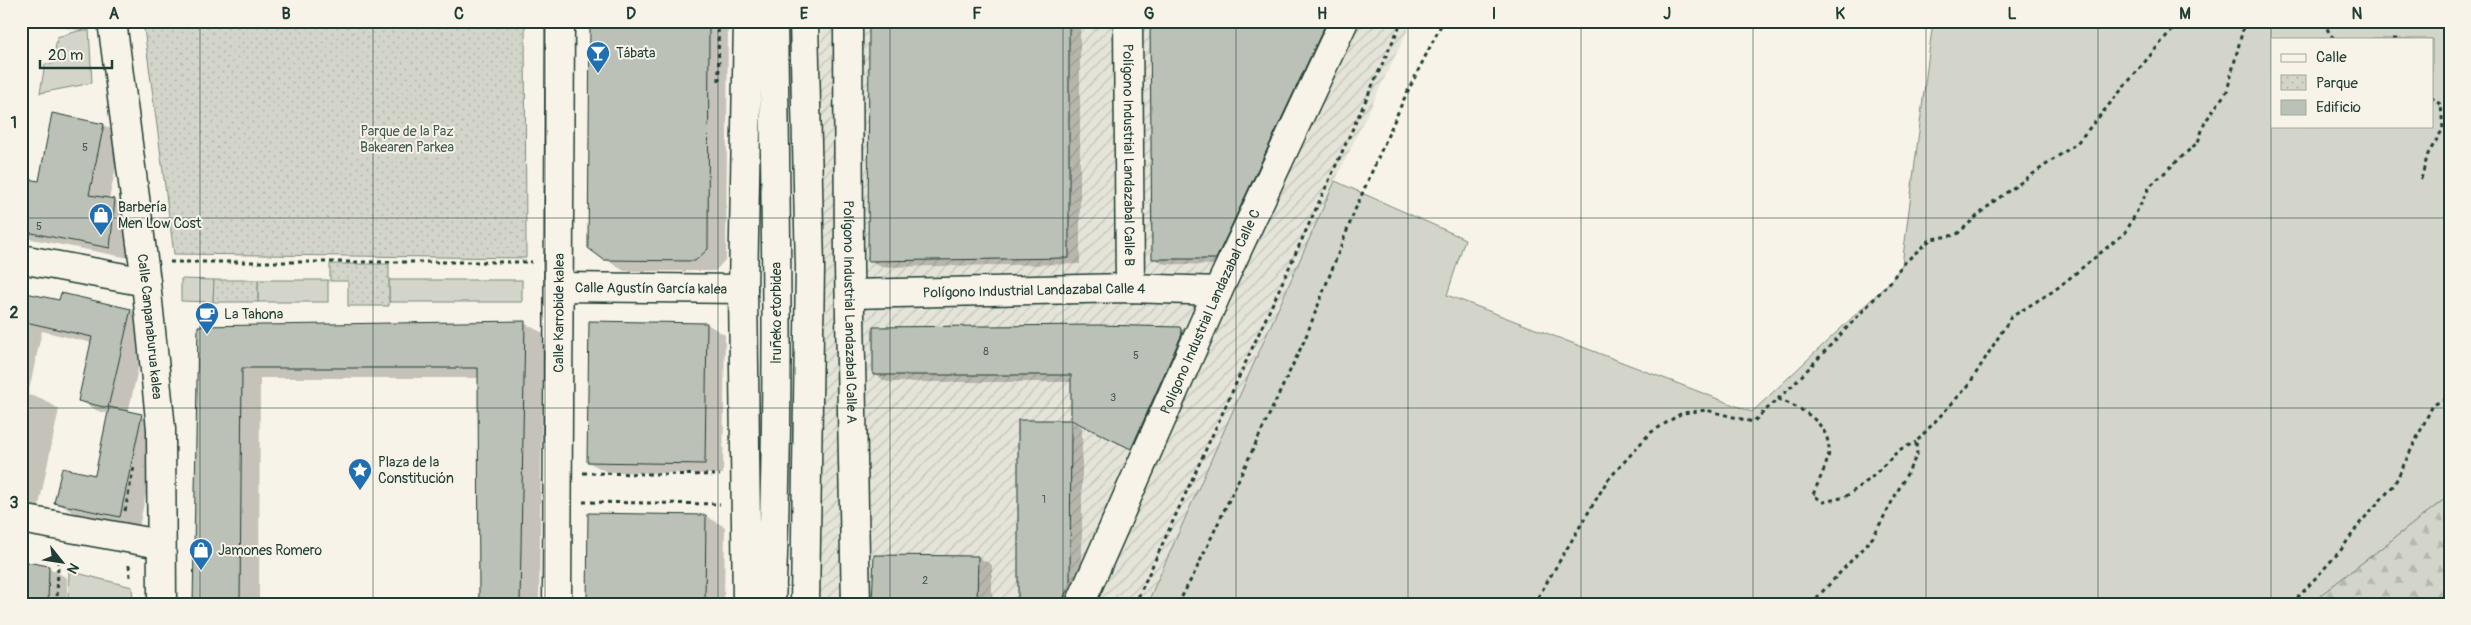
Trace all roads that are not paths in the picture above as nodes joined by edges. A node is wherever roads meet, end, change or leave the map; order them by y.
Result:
1 (112, 21) edge
2 (560, 21) edge
3 (748, 21) edge
4 (773, 21) edge
5 (804, 21) edge
6 (848, 21) edge
7 (1128, 21) edge
8 (1344, 21) edge
9 (21, 259) edge
10 (155, 272) junction
11 (559, 288) junction
12 (1130, 288) junction
13 (743, 289) junction
14 (1218, 291) junction
15 (850, 294) junction
16 (21, 519) edge
17 (160, 544) junction
18 (162, 604) edge
19 (556, 604) edge
20 (747, 604) edge
21 (771, 604) edge
22 (805, 604) edge
23 (856, 604) edge
24 (1080, 604) edge

1 - 10 street, Calle Canpanaburua kalea
2 - 11 street, Calle Karrobide kalea
3 - 13 street
4 - 21 street, Iruñeko etorbidea
5 - 22 street
6 - 15 street, Polígono Industrial Landazabal Calle A
7 - 12 street, Polígono Industrial Landazabal Calle B
8 - 14 street, Polígono Industrial Landazabal Calle C
9 - 10 street
10 - 17 street, Calle Canpanaburua kalea
11 - 13 street, Calle Agustín García kalea
11 - 19 street, Calle Karrobide kalea
12 - 14 street, Polígono Industrial Landazabal Calle 4
12 - 15 street, Polígono Industrial Landazabal Calle 4
13 - 20 street
14 - 24 street, Polígono Industrial Landazabal Calle C
15 - 23 street, Polígono Industrial Landazabal Calle A
16 - 17 street
17 - 18 street, Calle Canpanaburua kalea

